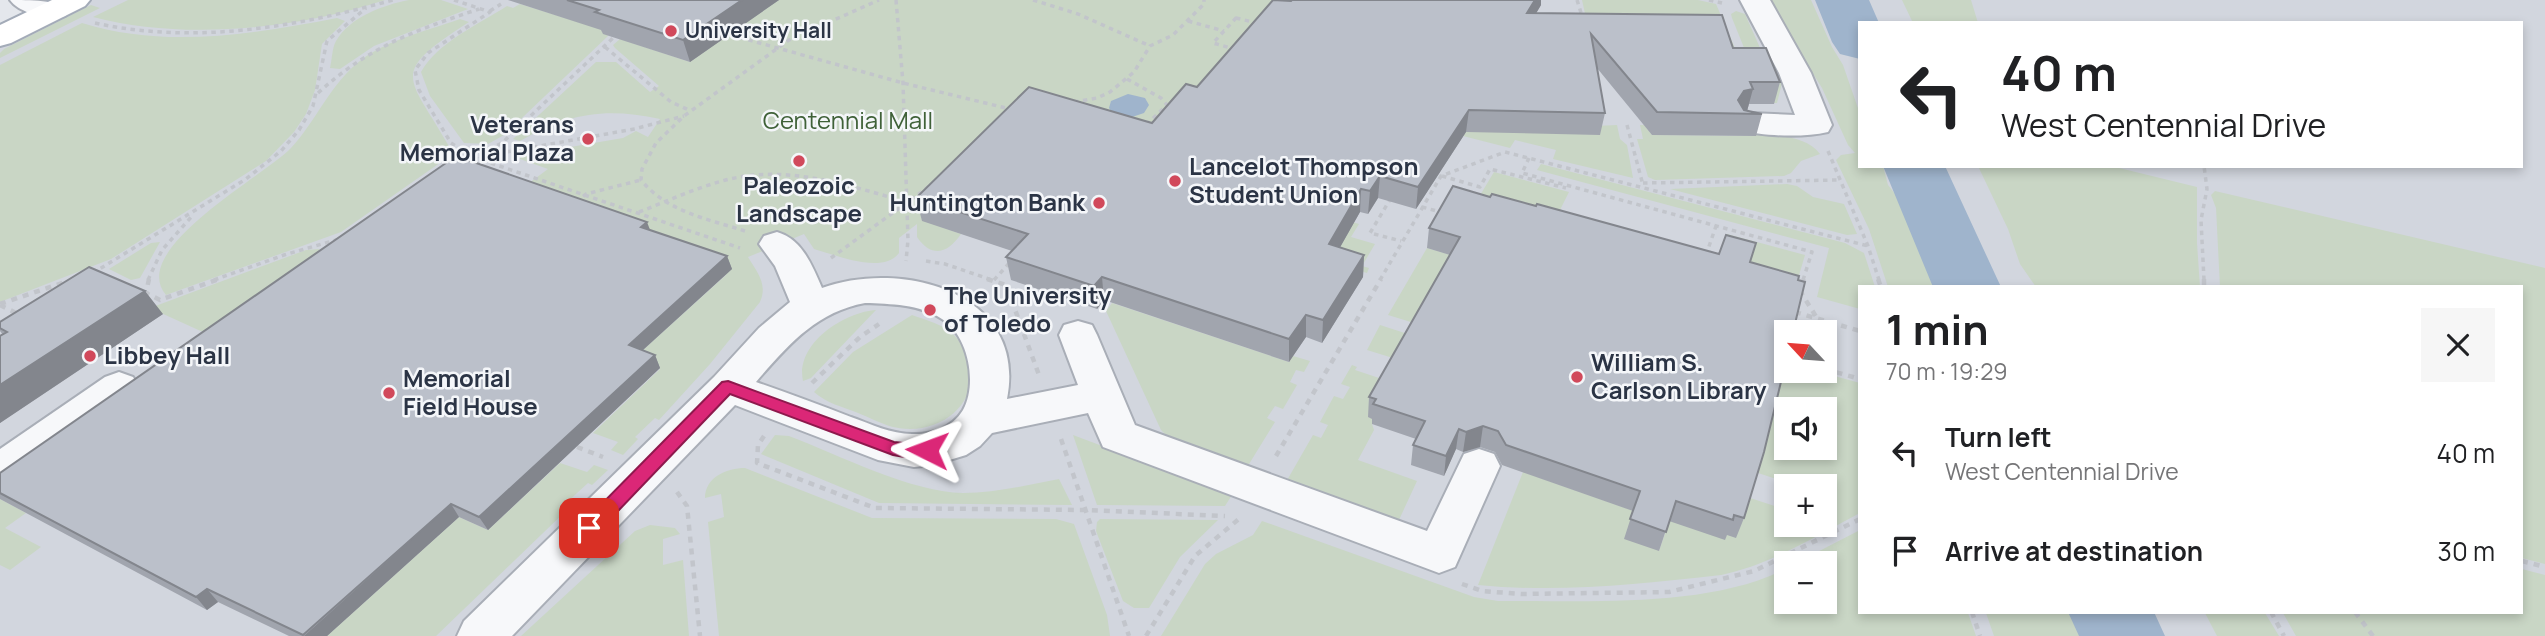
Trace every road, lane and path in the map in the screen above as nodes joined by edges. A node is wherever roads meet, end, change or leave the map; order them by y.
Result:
1 (393, 0) edge
2 (454, 0) edge
3 (879, 0) edge
4 (895, 0) edge
5 (1033, 0) edge
6 (1204, 0) edge
7 (1577, 0) edge
8 (1755, 0) edge
9 (1051, 2) edge
10 (501, 4) dead end
11 (49, 5) edge
12 (366, 8) junction
13 (480, 9) junction
14 (489, 12) junction
15 (0, 14) edge
16 (1188, 21) junction
17 (1584, 24) edge
18 (1224, 31) junction
19 (731, 35) edge
20 (1245, 36) junction
21 (0, 37) edge
22 (614, 37) edge
23 (1257, 40) edge
24 (605, 47) junction
25 (1150, 47) junction
26 (777, 48) junction
27 (1127, 79) junction
28 (903, 83) junction
29 (318, 93) junction
30 (1071, 102) edge
31 (1019, 108) edge
32 (692, 111) junction
33 (1159, 114) junction
34 (684, 116) junction
35 (1168, 116) edge
36 (1750, 123) edge
37 (1627, 125) dead end
38 (1816, 125) junction
39 (1143, 126) edge
40 (473, 157) junction
41 (1529, 159) junction
42 (460, 160) edge
43 (2204, 168) edge
44 (1431, 173) edge
45 (940, 176) edge
46 (1441, 176) junction
47 (641, 180) junction
48 (1840, 180) junction
49 (1644, 186) junction
50 (1581, 190) junction
51 (1396, 191) edge
52 (586, 194) junction
53 (1380, 195) edge
54 (1391, 198) junction
55 (905, 201) junction
56 (1401, 201) edge
57 (666, 202) junction
58 (1411, 204) edge
59 (570, 206) edge
60 (1422, 207) junction
61 (932, 209) edge
62 (197, 211) junction
63 (638, 212) junction
64 (1448, 214) edge
65 (1716, 226) junction
66 (1401, 241) junction
67 (335, 246) edge
68 (1868, 246) junction
69 (760, 247) junction
70 (1017, 252) edge
71 (906, 262) dead end
72 (824, 263) dead end
73 (1702, 265) edge
74 (95, 272) junction
75 (84, 278) edge
76 (108, 278) edge
77 (72, 280) edge
78 (994, 280) dead end
79 (1880, 285) edge
80 (2204, 285) edge
81 (133, 288) edge
82 (146, 293) junction
83 (160, 300) junction
84 (153, 303) dead end
85 (0, 305) edge
86 (810, 305) junction
87 (1795, 312) edge
88 (26, 318) edge
89 (888, 318) dead end
90 (1817, 318) junction
91 (1858, 330) edge
92 (1077, 335) dead end
93 (1838, 373) edge
94 (1858, 378) edge
95 (119, 387) edge
96 (728, 387) junction
97 (807, 389) dead end
98 (1102, 395) junction
99 (979, 420) junction
100 (764, 435) dead end
101 (1061, 439) dead end
102 (577, 447) edge
103 (609, 460) dead end
104 (1270, 465) dead end
105 (1479, 466) dead end
106 (0, 471) edge
107 (675, 489) dead end
108 (1086, 510) junction
109 (1858, 520) edge
110 (2523, 561) edge
111 (2545, 567) edge
112 (1617, 594) dead end
113 (1973, 614) edge
114 (2272, 614) edge
115 (2356, 614) edge
116 (481, 636) edge
117 (700, 636) edge
118 (1129, 636) edge
119 (1146, 636) edge
120 (1980, 636) edge
121 (2284, 636) edge
122 (2373, 636) edge

1 - 12 path
2 - 13 path
3 - 26 path
4 - 28 path
5 - 9 path
6 - 16 path
7 - 17 path
8 - 38 street
9 - 25 path
10 - 14 path
11 - 12 path
11 - 15 main road
11 - 21 main road
12 - 29 path
13 - 14 path
13 - 29 path
14 - 40 path
16 - 18 path
16 - 25 path
18 - 20 path
18 - 20 path
19 - 26 path
20 - 23 path
22 - 24 path
24 - 32 path
24 - 40 path
25 - 27 path
26 - 28 path
26 - 32 path
27 - 30 path
27 - 33 path
28 - 31 path
28 - 55 path
29 - 62 path
32 - 34 path
33 - 35 path
33 - 39 path
34 - 40 path
34 - 47 path
36 - 38 street
37 - 49 path
38 - 48 path
40 - 42 path
40 - 52 path
41 - 46 path
41 - 49 path
41 - 50 path
43 - 80 path
44 - 46 path
45 - 55 path
46 - 50 path
46 - 60 path
47 - 52 path
47 - 57 path
48 - 49 path
48 - 68 path
49 - 68 path
50 - 65 path
51 - 54 path
52 - 59 path
52 - 63 path
53 - 54 path
54 - 56 path
54 - 66 path
55 - 57 path
55 - 61 path
55 - 71 path
55 - 72 path
57 - 63 path
57 - 69 path
58 - 60 path
60 - 64 path
60 - 66 path
62 - 74 path
62 - 82 path
63 - 69 path
65 - 73 path
65 - 90 path
66 - 104 path
67 - 83 path
68 - 79 path
69 - 86 street
70 - 78 path
74 - 75 path
74 - 76 path
77 - 85 path
81 - 82 path
82 - 83 path
83 - 84 path
85 - 88 path
86 - 96 street
86 - 99 street
87 - 90 path
89 - 97 path
90 - 91 path
92 - 98 street
93 - 94 path
95 - 106 street
96 - 99 street
96 - 116 street
98 - 99 street
98 - 105 street
100 - 108 path
101 - 108 path
102 - 103 path
107 - 117 path
108 - 118 path
108 - 119 path
109 - 112 path
110 - 111 path
113 - 120 path
114 - 121 path
115 - 122 path

